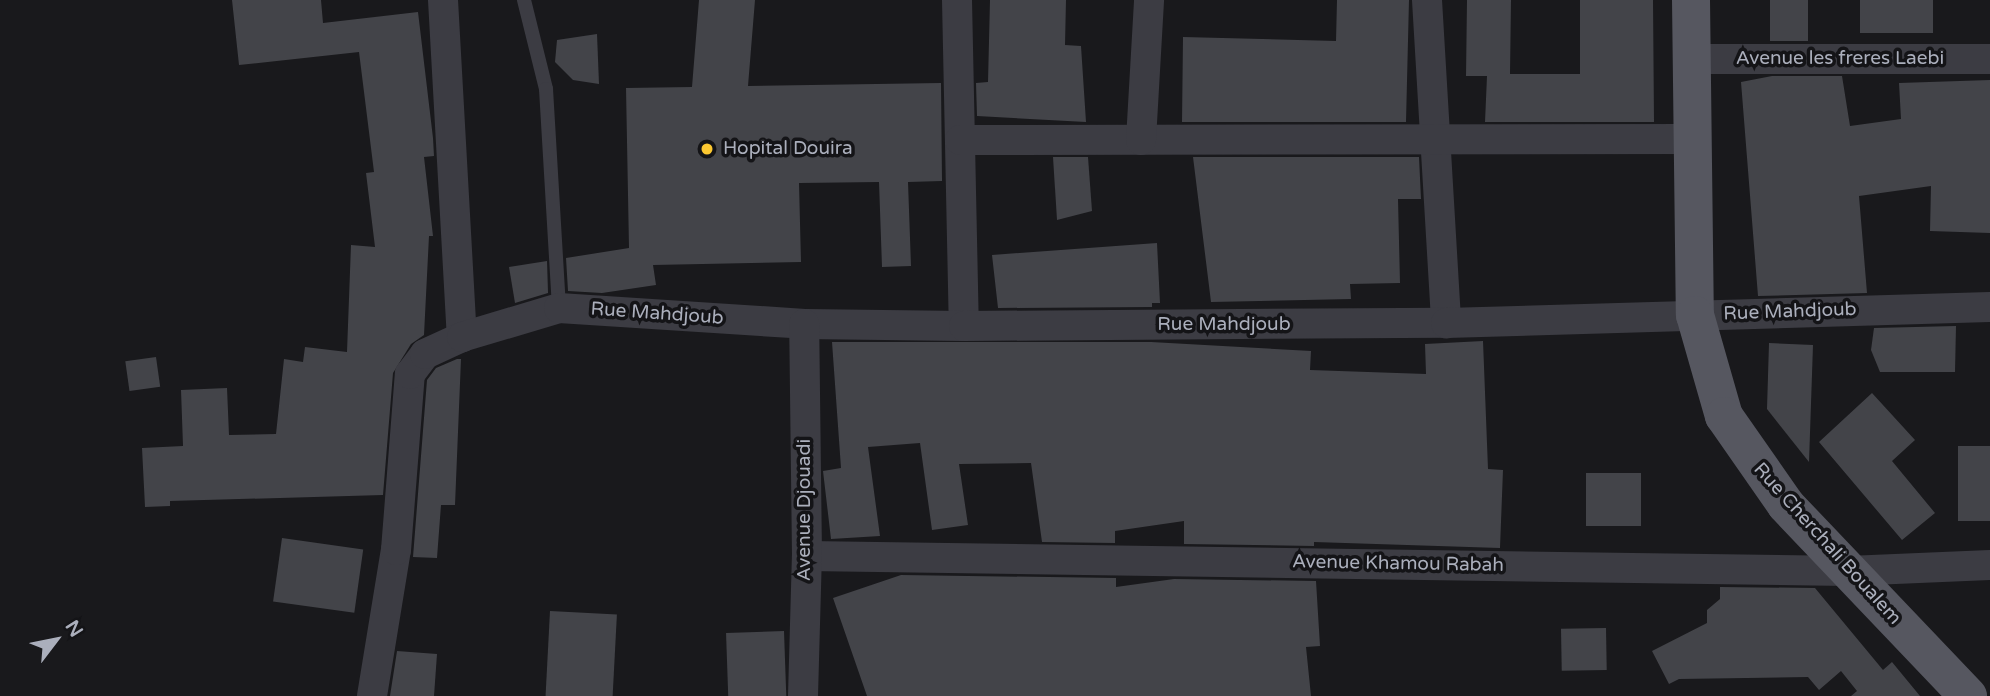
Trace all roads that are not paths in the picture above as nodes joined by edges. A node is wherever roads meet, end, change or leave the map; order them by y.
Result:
1 (443, 0) edge
2 (524, 0) edge
3 (957, 0) edge
4 (1149, 0) edge
5 (1427, 0) edge
6 (1691, 0) edge
7 (1691, 59) junction
8 (1990, 59) edge
9 (1438, 139) junction
10 (1690, 139) junction
11 (960, 140) junction
12 (1141, 140) junction
13 (1990, 307) edge
14 (559, 308) junction
15 (1695, 315) junction
16 (1446, 323) junction
17 (804, 324) junction
18 (964, 326) junction
19 (462, 337) junction
20 (807, 556) junction
21 (1990, 565) edge
22 (1848, 571) junction
23 (372, 696) edge
24 (803, 696) edge
25 (1968, 696) edge

1 - 19 street
2 - 14 lane
3 - 11 street
4 - 12 street
5 - 9 street
6 - 7 main road, Rue Cherchali Boualem
7 - 8 street, Avenue les freres Laebi
7 - 10 main road, Rue Cherchali Boualem
9 - 10 street
9 - 12 street
9 - 16 street
10 - 15 main road, Rue Cherchali Boualem
11 - 12 street
11 - 18 street
13 - 15 street, Rue Mahdjoub
14 - 17 street, Rue Mahdjoub
14 - 19 street, Rue Mahdjoub
15 - 16 street, Rue Mahdjoub
15 - 22 main road, Rue Cherchali Boualem
16 - 18 street, Rue Mahdjoub
17 - 18 street, Rue Mahdjoub
17 - 20 street, Avenue Djouadi
19 - 23 street, Rue Mahdjoub
20 - 22 street, Avenue Khamou Rabah
20 - 24 street, Avenue Djouadi
21 - 22 street, Avenue Khamou Rabah
22 - 25 main road, Rue Cherchali Boualem

